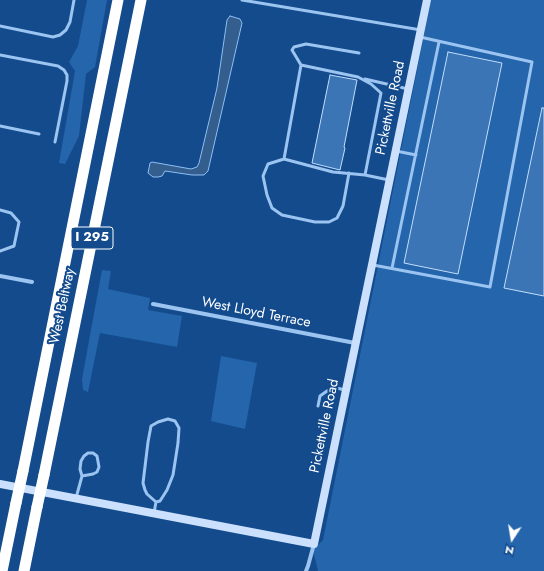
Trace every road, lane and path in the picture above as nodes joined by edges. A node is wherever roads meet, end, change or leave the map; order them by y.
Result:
1 (74, 0) edge
2 (118, 0) edge
3 (141, 0) edge
4 (242, 0) edge
5 (427, 0) edge
6 (0, 26) edge
7 (420, 33) junction
8 (439, 42) junction
9 (359, 53) dead end
10 (0, 55) edge
11 (302, 65) junction
12 (360, 78) junction
13 (408, 89) junction
14 (0, 126) edge
15 (39, 134) dead end
16 (55, 142) dead end
17 (395, 151) junction
18 (416, 155) junction
19 (284, 159) junction
20 (349, 173) junction
21 (365, 175) junction
22 (389, 180) junction
23 (0, 210) edge
24 (0, 251) edge
25 (372, 264) junction
26 (392, 268) junction
27 (0, 276) edge
28 (32, 282) dead end
29 (153, 304) dead end
30 (355, 343) junction
31 (346, 390) junction
32 (318, 406) dead end
33 (82, 476) junction
34 (0, 484) edge
35 (76, 498) junction
36 (156, 502) junction
37 (154, 513) junction
38 (314, 544) junction
39 (2, 571) edge
40 (24, 571) edge
41 (306, 571) edge

1 - 6 lane
2 - 39 highway, West Beltway / I 295, bridge
3 - 40 highway, West Beltway / I 295, bridge
4 - 7 lane
5 - 7 street, Pickettville Road
7 - 8 lane
7 - 13 street, Pickettville Road
8 - 18 lane
8 - 26 lane
9 - 11 lane
10 - 16 lane
11 - 12 lane
11 - 19 lane
12 - 13 lane
12 - 21 lane
13 - 17 street, Pickettville Road
14 - 15 lane
17 - 18 lane
17 - 22 street, Pickettville Road
18 - 26 lane
19 - 20 lane
19 - 20 lane
20 - 21 lane
21 - 22 lane
22 - 25 street, Pickettville Road
23 - 24 lane
25 - 26 lane
25 - 30 street, Pickettville Road
27 - 28 street
29 - 30 street, West Lloyd Terrace
30 - 31 street, Pickettville Road
31 - 32 lane
31 - 38 street, Pickettville Road
33 - 33 lane
33 - 35 lane
34 - 35 street
35 - 37 street
36 - 36 lane
36 - 37 lane
37 - 38 street
38 - 41 street

